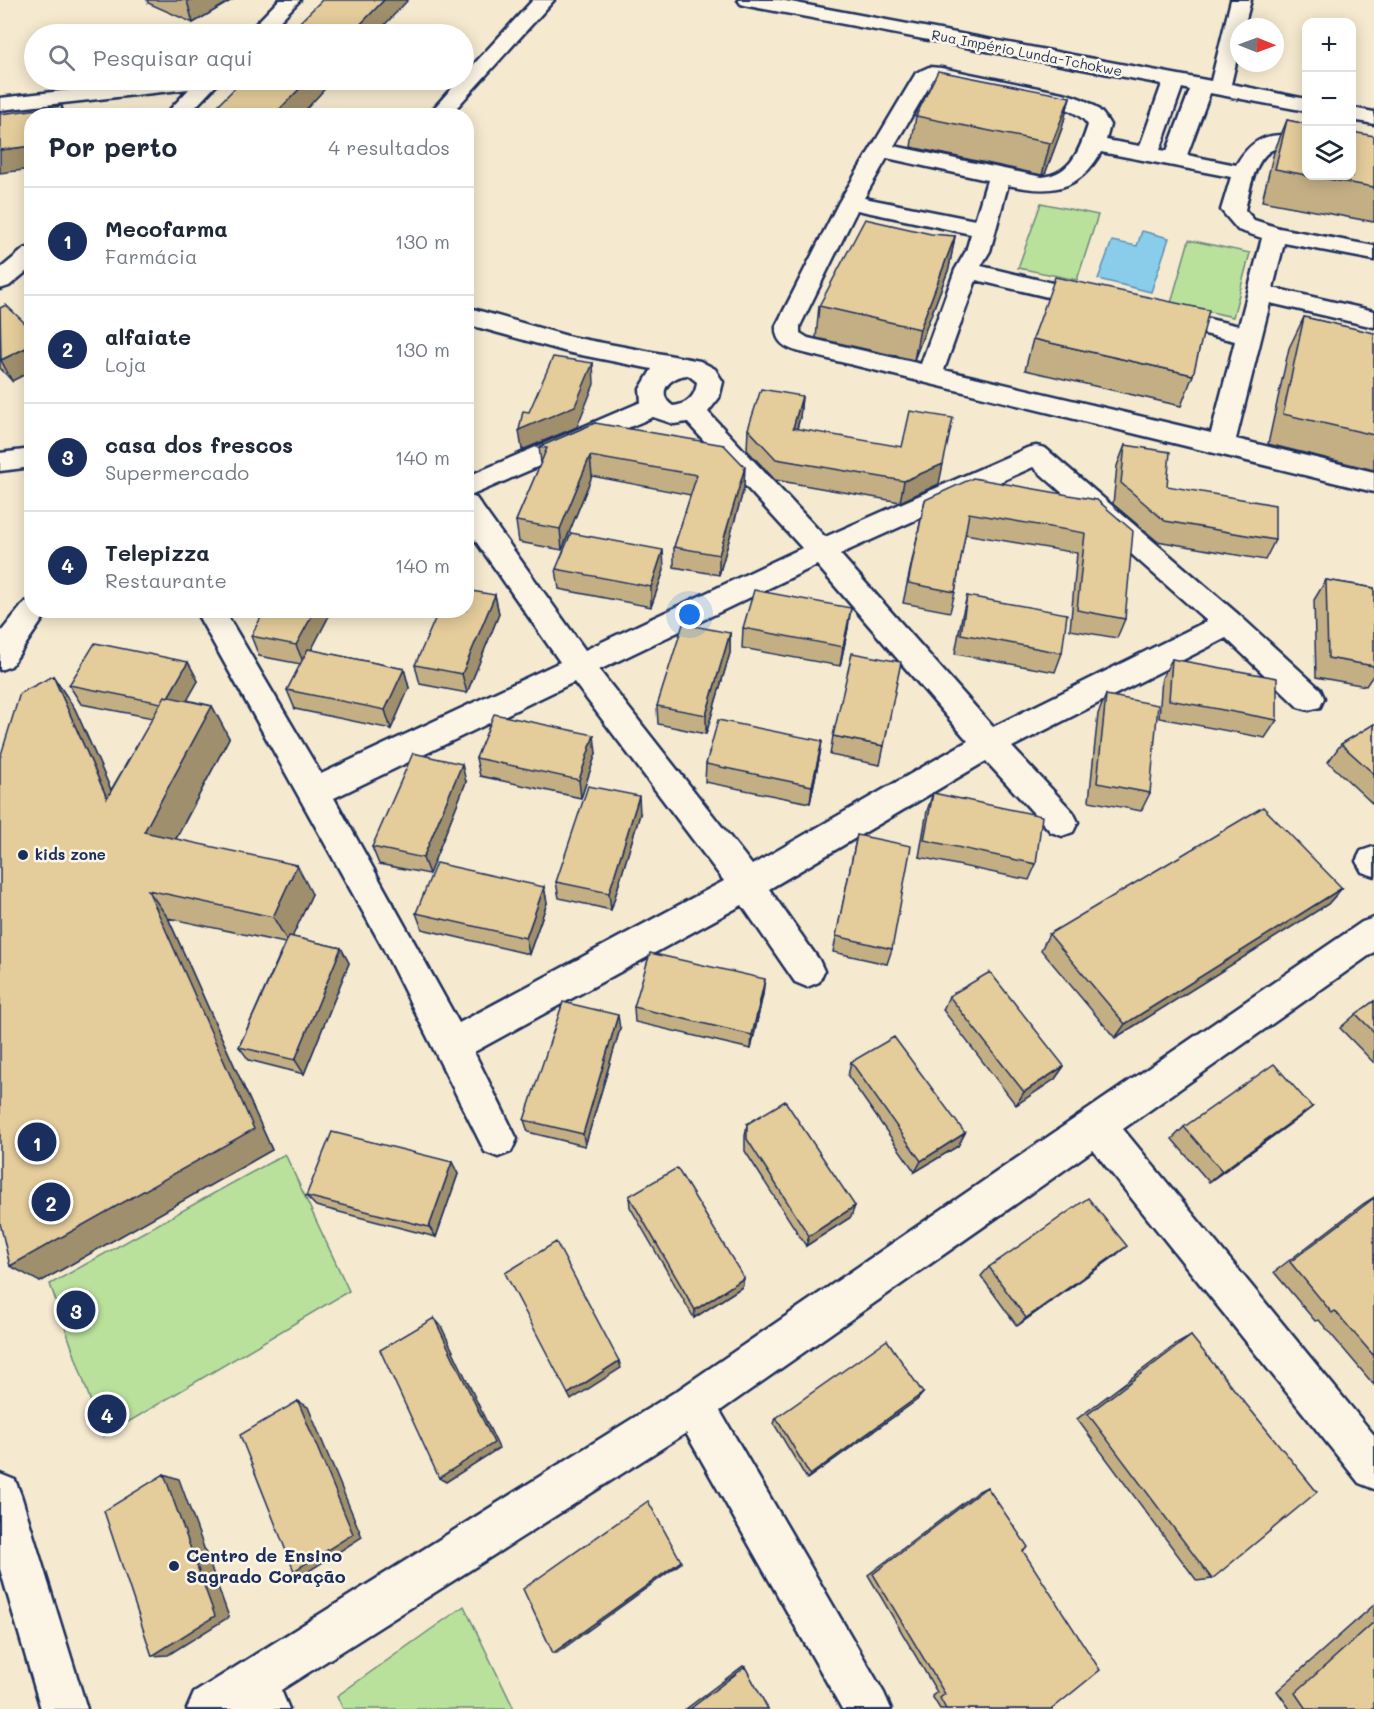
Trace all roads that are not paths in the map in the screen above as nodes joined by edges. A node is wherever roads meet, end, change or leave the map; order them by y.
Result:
1 (290, 0) edge
2 (544, 0) edge
3 (1241, 0) edge
4 (759, 1) edge
5 (501, 19) dead end
6 (266, 24) edge
7 (474, 61) edge
8 (474, 75) edge
9 (1174, 80) junction
10 (1210, 87) junction
11 (122, 90) edge
12 (200, 90) edge
13 (455, 90) edge
14 (460, 90) edge
15 (0, 104) edge
16 (1302, 104) edge
17 (182, 108) edge
18 (443, 108) edge
19 (444, 108) edge
20 (1356, 115) edge
21 (1374, 118) edge
22 (1302, 142) edge
23 (1094, 144) junction
24 (880, 150) junction
25 (1148, 154) junction
26 (1175, 159) junction
27 (1244, 173) junction
28 (1000, 175) junction
29 (850, 202) junction
30 (984, 230) junction
31 (1275, 234) junction
32 (1374, 253) edge
33 (24, 261) edge
34 (967, 270) junction
35 (0, 281) edge
36 (1261, 293) junction
37 (474, 318) edge
38 (1374, 319) edge
39 (474, 326) edge
40 (503, 327) junction
41 (1247, 336) junction
42 (633, 358) junction
43 (690, 368) junction
44 (930, 374) junction
45 (656, 393) junction
46 (693, 412) junction
47 (1221, 445) junction
48 (24, 459) edge
49 (0, 462) edge
50 (1374, 482) edge
51 (474, 484) edge
52 (474, 516) edge
53 (821, 551) junction
54 (28, 618) edge
55 (214, 618) edge
56 (1228, 623) junction
57 (2, 650) edge
58 (580, 667) junction
59 (1309, 698) dead end
60 (989, 744) junction
61 (315, 792) junction
62 (1062, 822) dead end
63 (747, 885) junction
64 (1374, 933) edge
65 (807, 971) dead end
66 (453, 1045) junction
67 (1097, 1126) junction
68 (498, 1138) dead end
69 (693, 1405) junction
70 (1374, 1468) edge
71 (0, 1495) edge
72 (260, 1694) edge
73 (64, 1709) edge
74 (210, 1709) edge
75 (868, 1709) edge

1 - 6 street
2 - 8 street
3 - 10 street
4 - 9 street, Rua Império Lunda-Tchokwe
5 - 7 street
9 - 10 street, Rua Império Lunda-Tchokwe
9 - 25 street
10 - 16 street, Rua Império Lunda-Tchokwe
10 - 26 street
11 - 15 street
12 - 17 street
13 - 18 street
14 - 19 street
20 - 21 street
22 - 27 street
23 - 24 street
23 - 25 street
23 - 28 street
24 - 28 street
24 - 29 street
25 - 26 street
26 - 27 street
27 - 31 street
28 - 30 street
29 - 30 street
29 - 44 street
30 - 34 street
31 - 32 street
31 - 36 street
33 - 35 street
34 - 41 street
34 - 44 street
36 - 38 street
36 - 41 street
37 - 40 street
39 - 40 street
40 - 42 street
41 - 47 street
42 - 43 street
42 - 45 street
43 - 45 street
43 - 46 street
44 - 47 street
45 - 46 street
45 - 51 street
46 - 53 street
47 - 50 street
48 - 49 street
52 - 58 street
53 - 56 street
53 - 58 street
53 - 60 street
54 - 57 street
55 - 61 street
56 - 59 street
56 - 60 street
58 - 61 street
58 - 63 street
60 - 62 street
60 - 63 street
61 - 66 street
63 - 65 street
63 - 66 street
64 - 67 street
66 - 68 street
67 - 69 street
67 - 70 street
69 - 72 street
69 - 75 street
71 - 73 street
72 - 74 street

